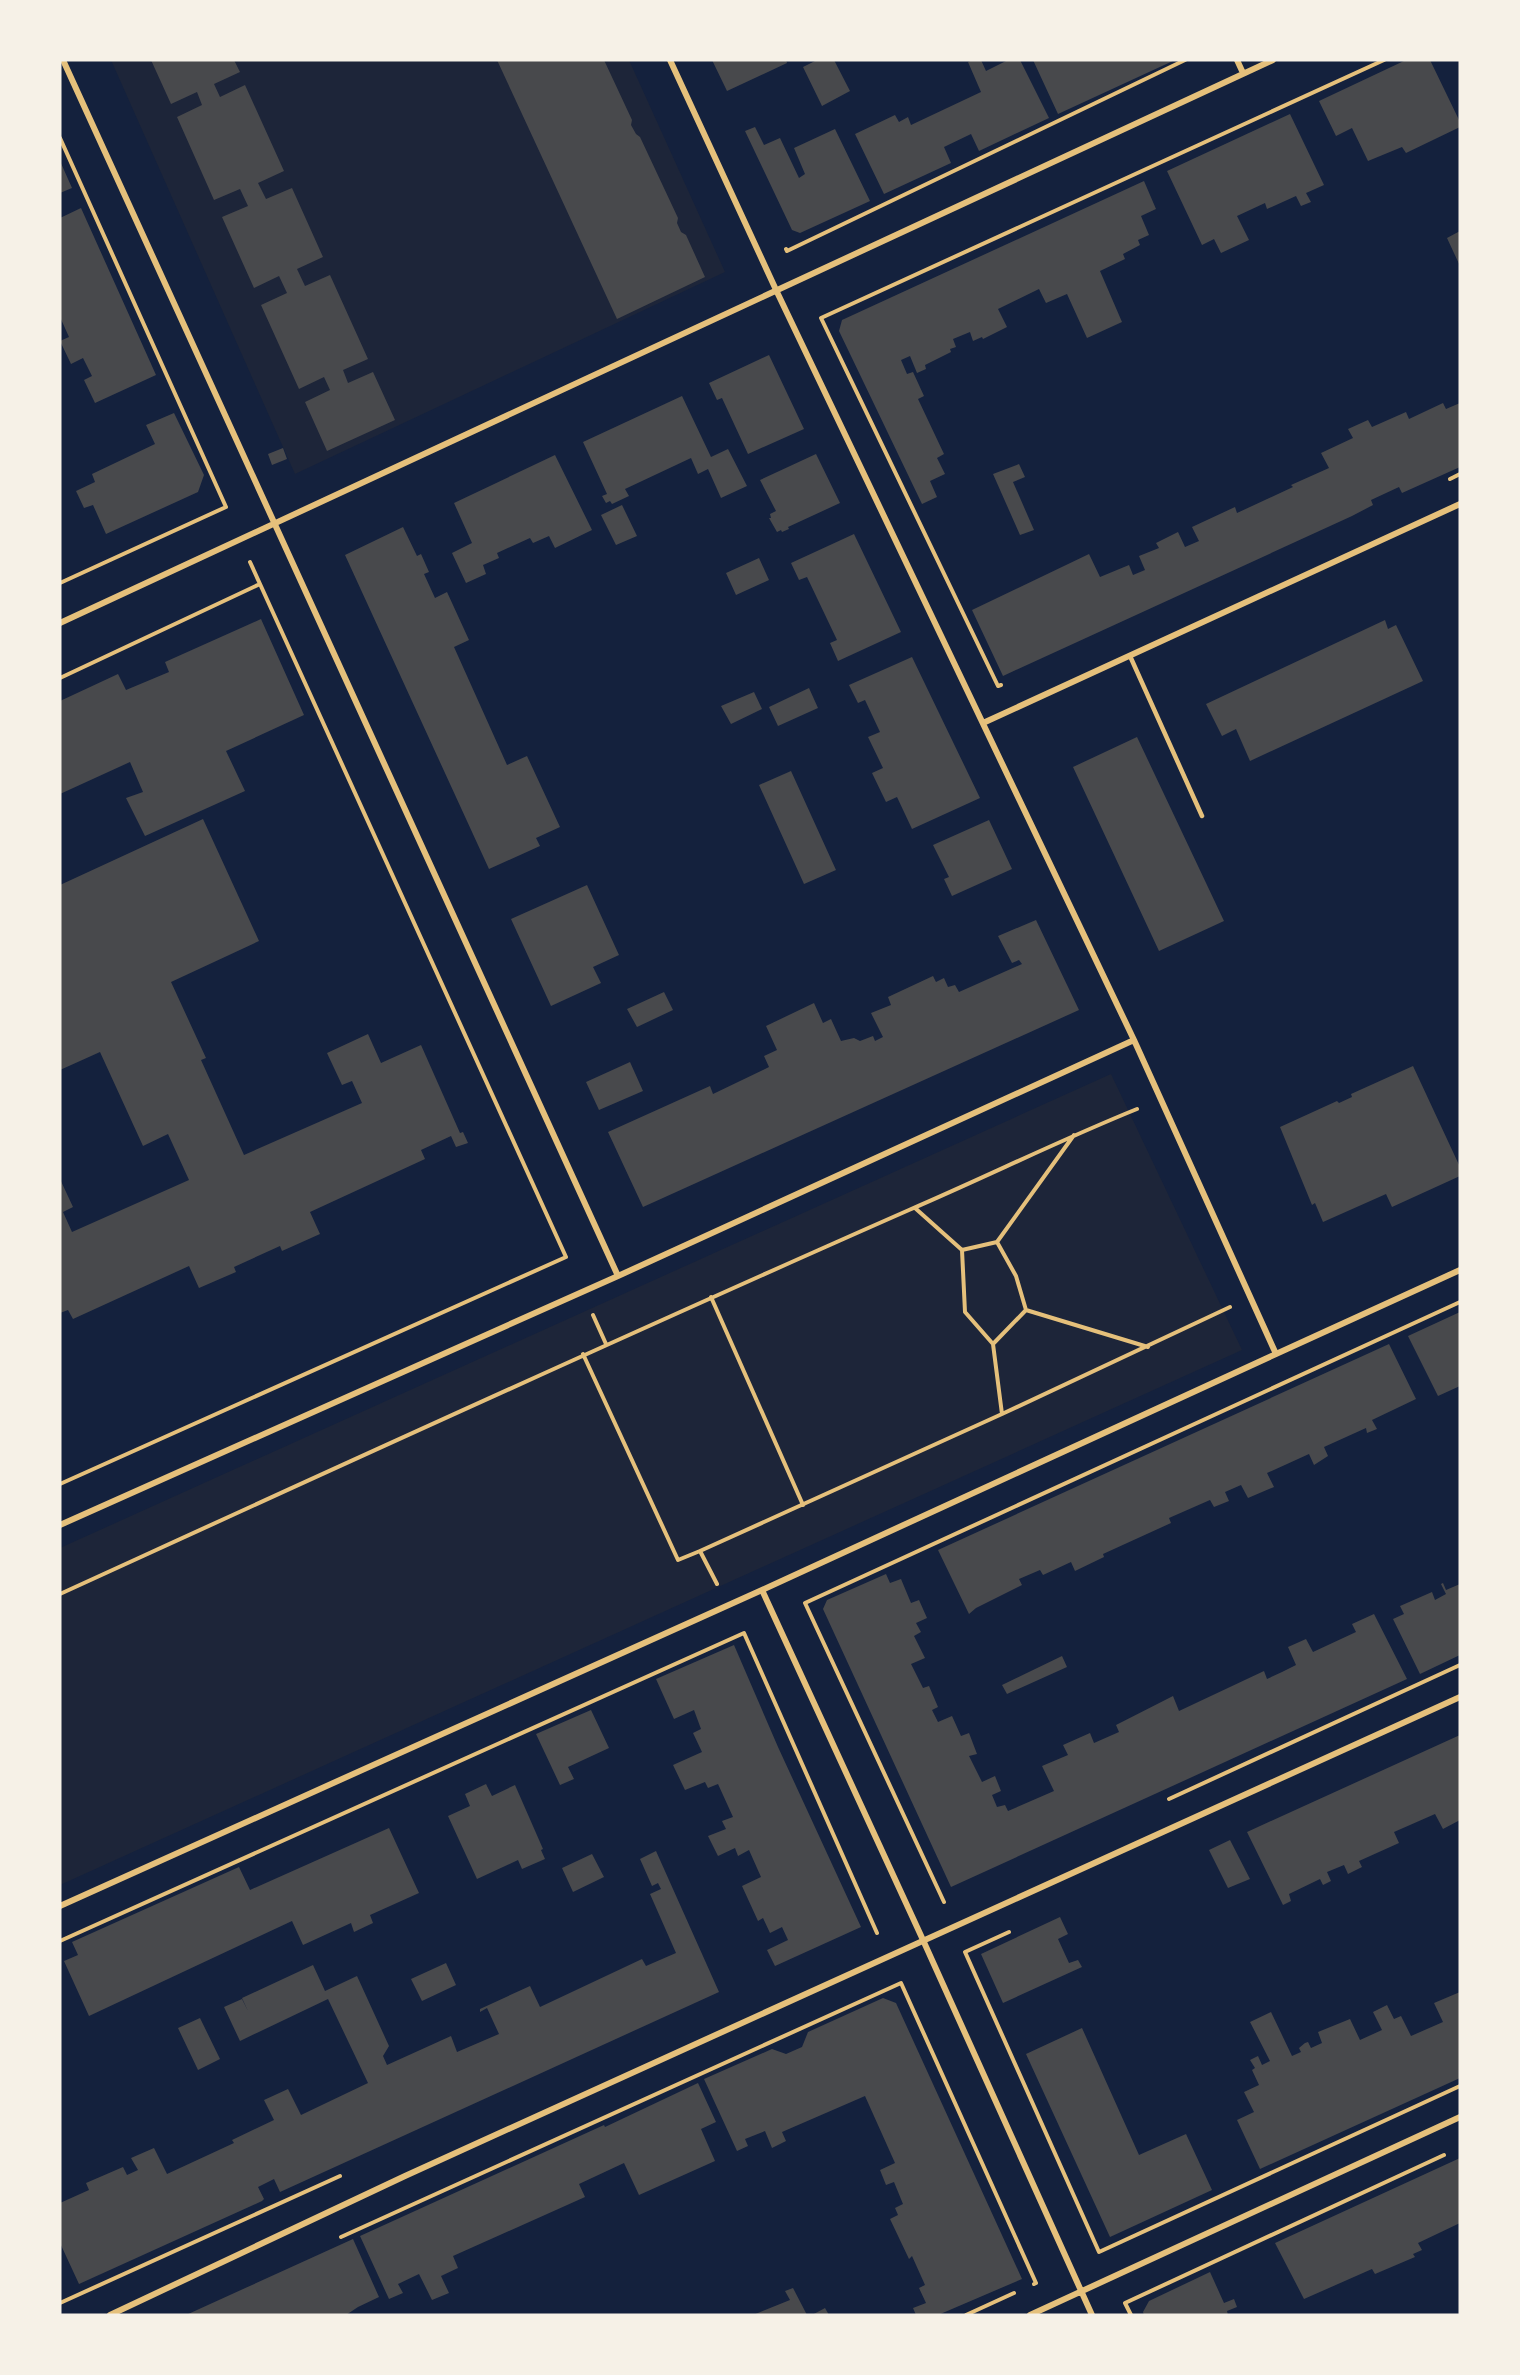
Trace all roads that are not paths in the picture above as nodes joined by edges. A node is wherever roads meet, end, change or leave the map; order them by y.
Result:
1 (63, 60) edge
2 (670, 60) edge
3 (1237, 60) edge
4 (1273, 60) edge
5 (1243, 73) junction
6 (777, 291) junction
7 (1460, 504) edge
8 (275, 524) junction
9 (60, 624) edge
10 (1130, 656) junction
11 (983, 723) junction
12 (1202, 816) dead end
13 (1134, 1040) junction
14 (1460, 1270) edge
15 (618, 1276) junction
16 (1276, 1354) junction
17 (60, 1525) edge
18 (762, 1590) junction
19 (1460, 1697) edge
20 (60, 1906) edge
21 (923, 1940) junction
22 (1460, 2117) edge
23 (1081, 2292) junction
24 (110, 2315) edge
25 (1030, 2315) edge
26 (1092, 2315) edge

1 - 8 street
2 - 6 street
3 - 5 street
4 - 5 street
5 - 6 street
6 - 8 street
6 - 11 street
7 - 10 street
8 - 9 street
8 - 15 street
10 - 11 street
10 - 12 lane
11 - 13 street
13 - 15 street
13 - 16 street
14 - 16 street
15 - 17 street
16 - 18 street
18 - 20 street
18 - 21 street
19 - 21 street
21 - 23 street
21 - 24 street
22 - 23 street
23 - 25 street
23 - 26 street

